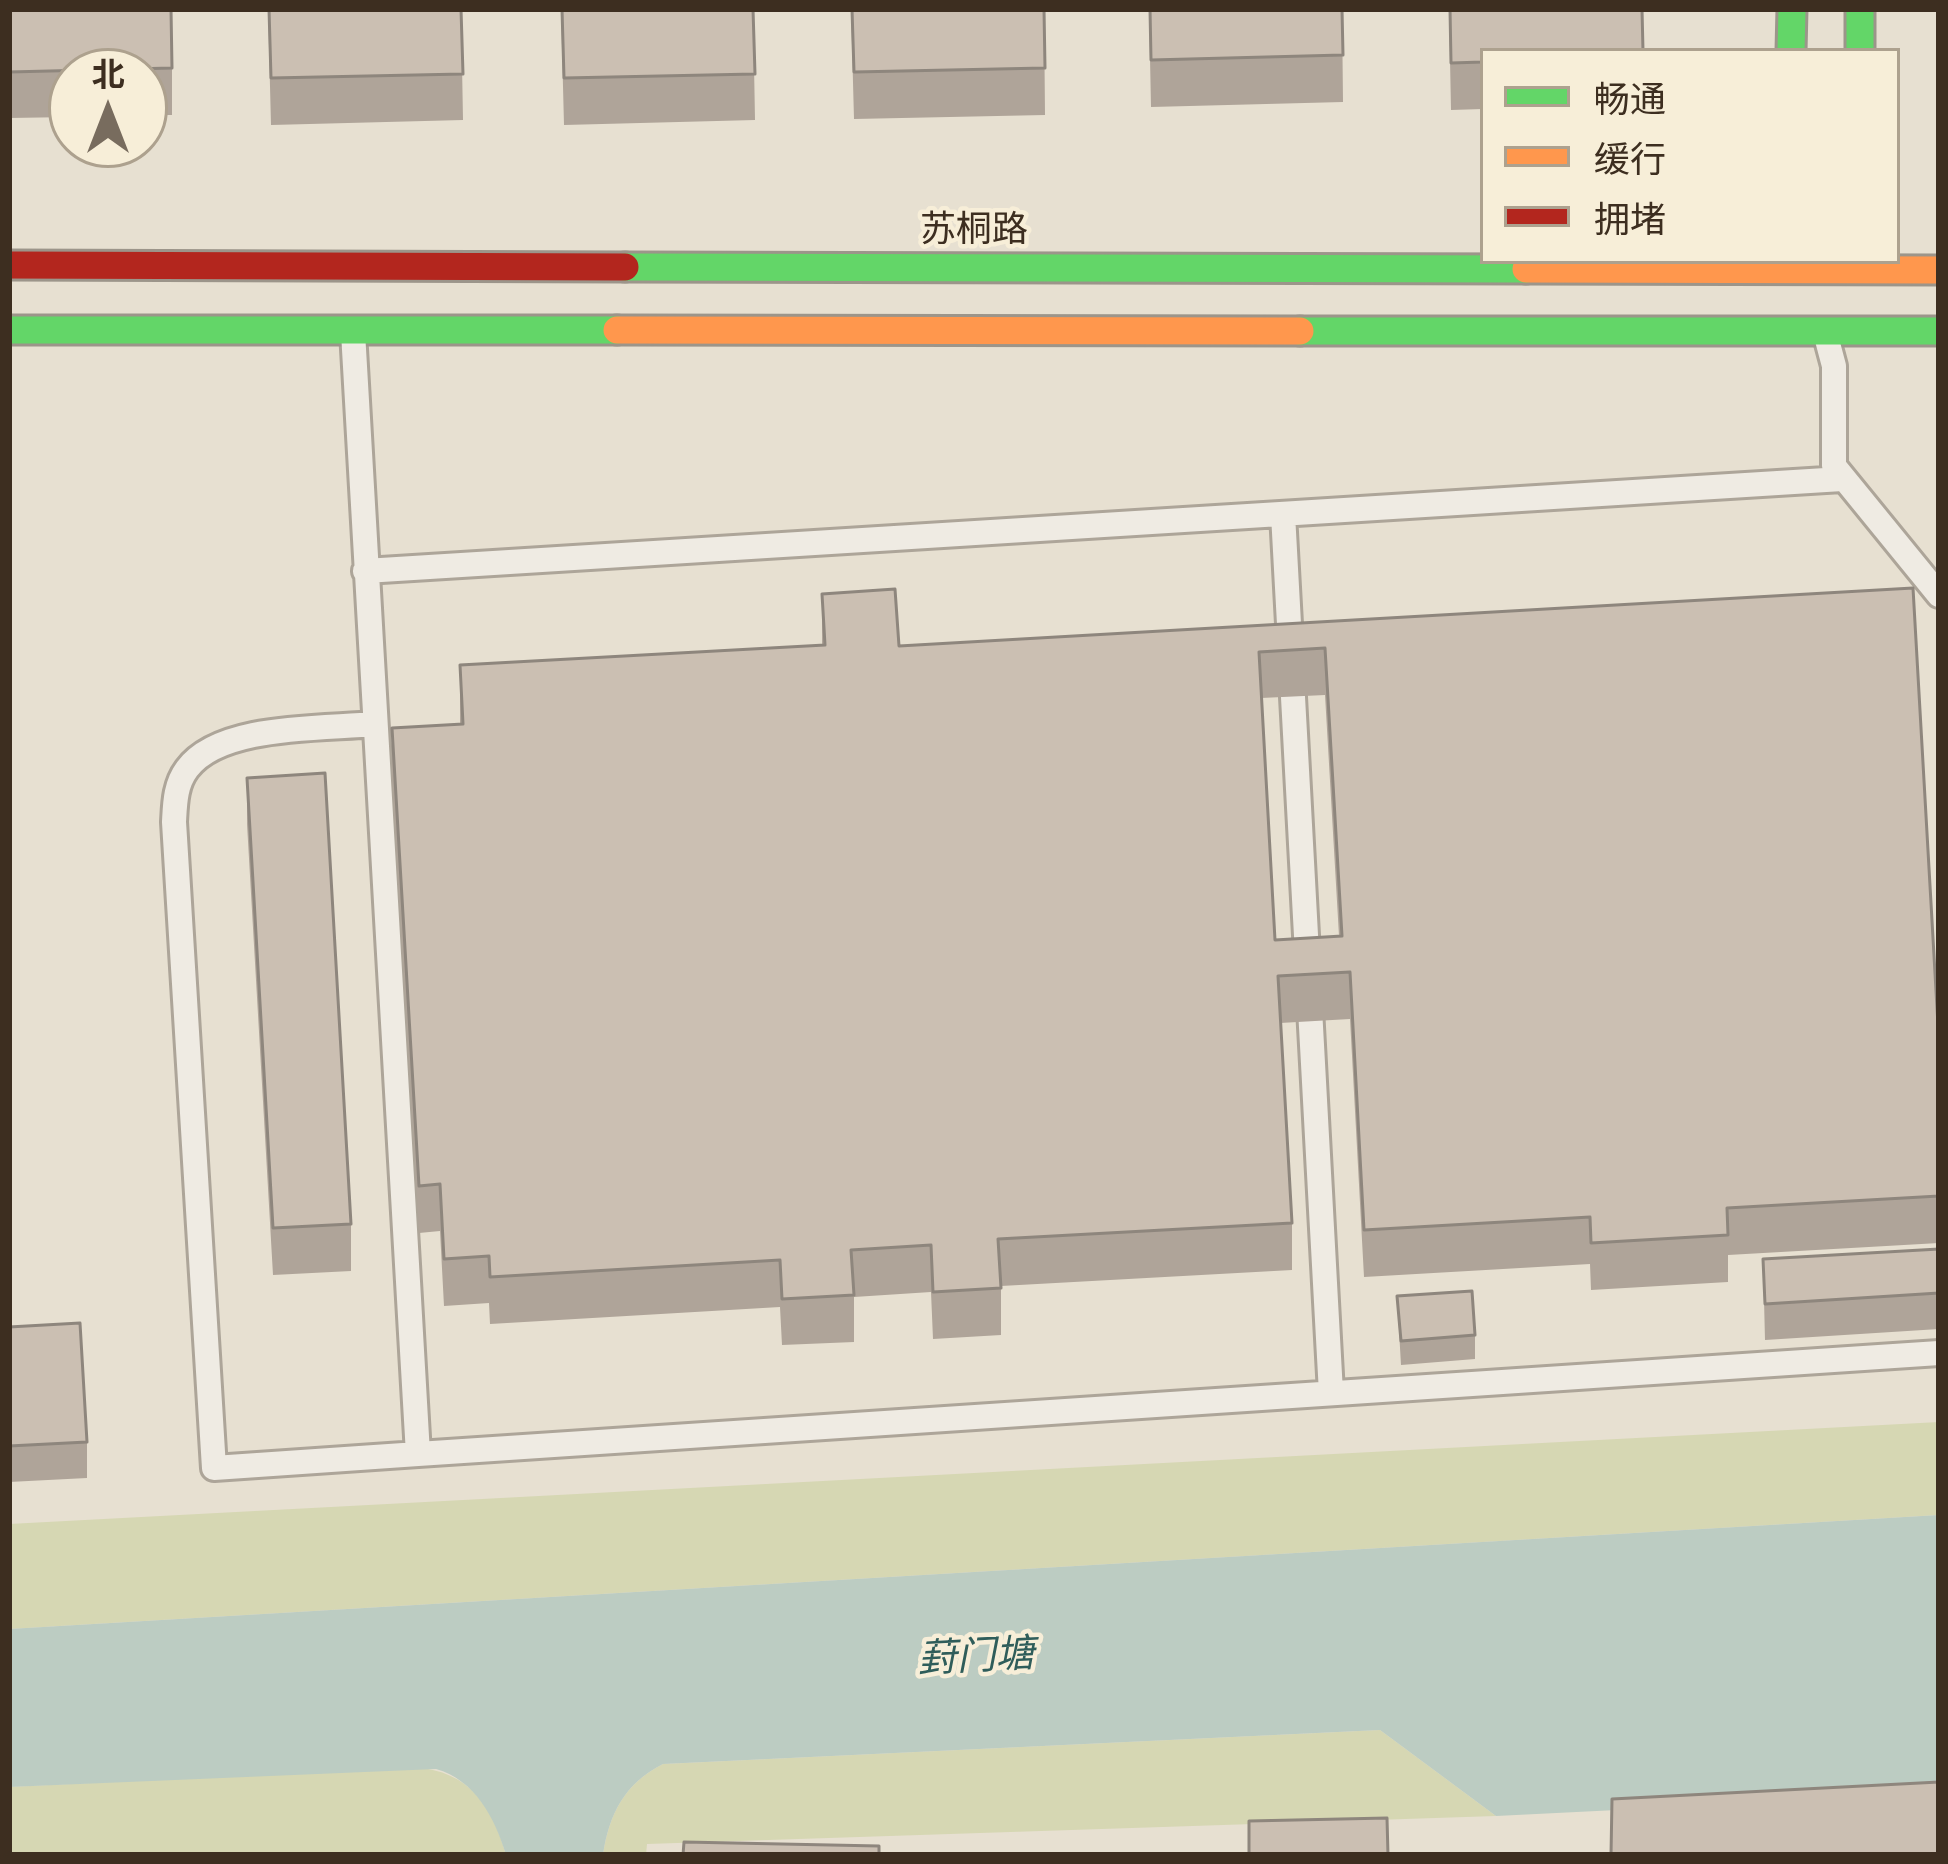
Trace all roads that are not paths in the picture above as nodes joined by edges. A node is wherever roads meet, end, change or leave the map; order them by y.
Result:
1 (1792, 9) edge
2 (1860, 9) edge
3 (1791, 48) edge
4 (1860, 48) edge
5 (1790, 264) edge
6 (9, 265) edge
7 (1939, 270) edge
8 (1845, 292) edge
9 (1082, 298) junction
10 (9, 330) edge
11 (353, 330) junction
12 (1939, 332) edge
13 (1843, 478) junction
14 (1282, 514) junction
15 (365, 571) junction
16 (1939, 596) edge
17 (374, 724) junction
18 (1939, 1353) edge
19 (1330, 1394) junction
20 (418, 1454) junction

1 - 3 main road
2 - 4 main road
5 - 8 main road, 苏桐路
5 - 8 main road
5 - 9 main road, 苏桐路
6 - 9 main road, 苏桐路
7 - 8 main road, 苏桐路
8 - 9 main road, 苏桐路
8 - 12 main road, 苏桐路
8 - 13 lane
9 - 11 main road, 苏桐路
10 - 11 main road, 苏桐路
11 - 15 lane
13 - 14 lane
13 - 16 lane
14 - 15 lane
14 - 19 lane
15 - 17 lane
17 - 20 lane
17 - 20 lane
18 - 19 lane
19 - 20 lane

